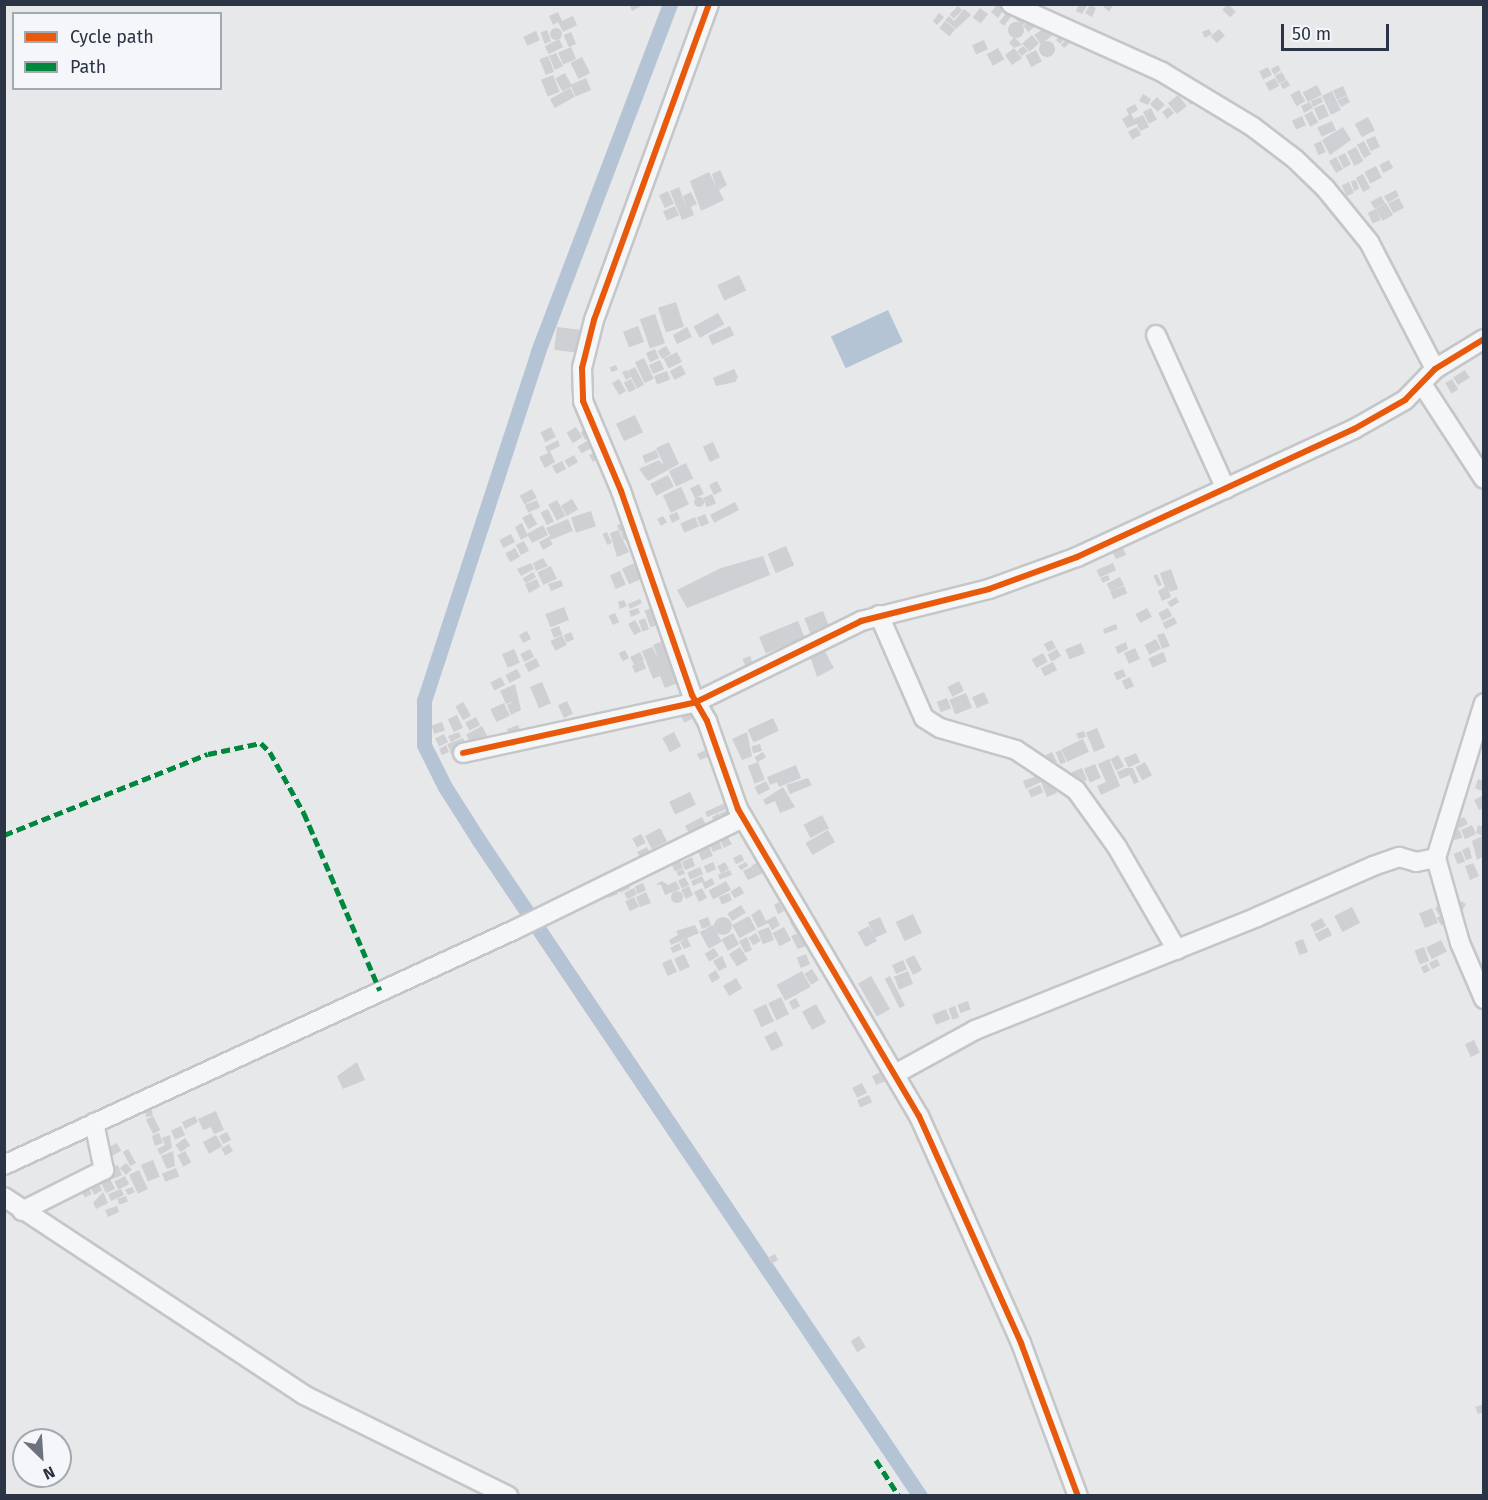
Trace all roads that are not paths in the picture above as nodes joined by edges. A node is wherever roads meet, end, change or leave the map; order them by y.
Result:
1 (708, 4) edge
2 (1011, 4) edge
3 (1156, 335) dead end
4 (1484, 339) edge
5 (1435, 369) junction
6 (1422, 384) junction
7 (1484, 479) edge
8 (1226, 489) junction
9 (879, 615) junction
10 (696, 702) junction
11 (1484, 703) edge
12 (463, 753) dead end
13 (744, 818) junction
14 (1436, 858) junction
15 (1177, 950) junction
16 (1484, 999) edge
17 (895, 1074) junction
18 (94, 1123) junction
19 (4, 1165) edge
20 (4, 1197) edge
21 (22, 1211) junction
22 (508, 1496) edge
23 (1078, 1496) edge

1 - 10 street
2 - 5 street
3 - 8 street
4 - 5 street
5 - 6 street
6 - 7 street
6 - 8 street
8 - 9 street
9 - 10 street
9 - 15 street
10 - 12 street
10 - 13 street
11 - 14 street
13 - 17 street
13 - 18 street
14 - 15 street
14 - 16 street
15 - 17 street
17 - 23 street
18 - 19 street
18 - 21 street
20 - 21 street
21 - 22 street

